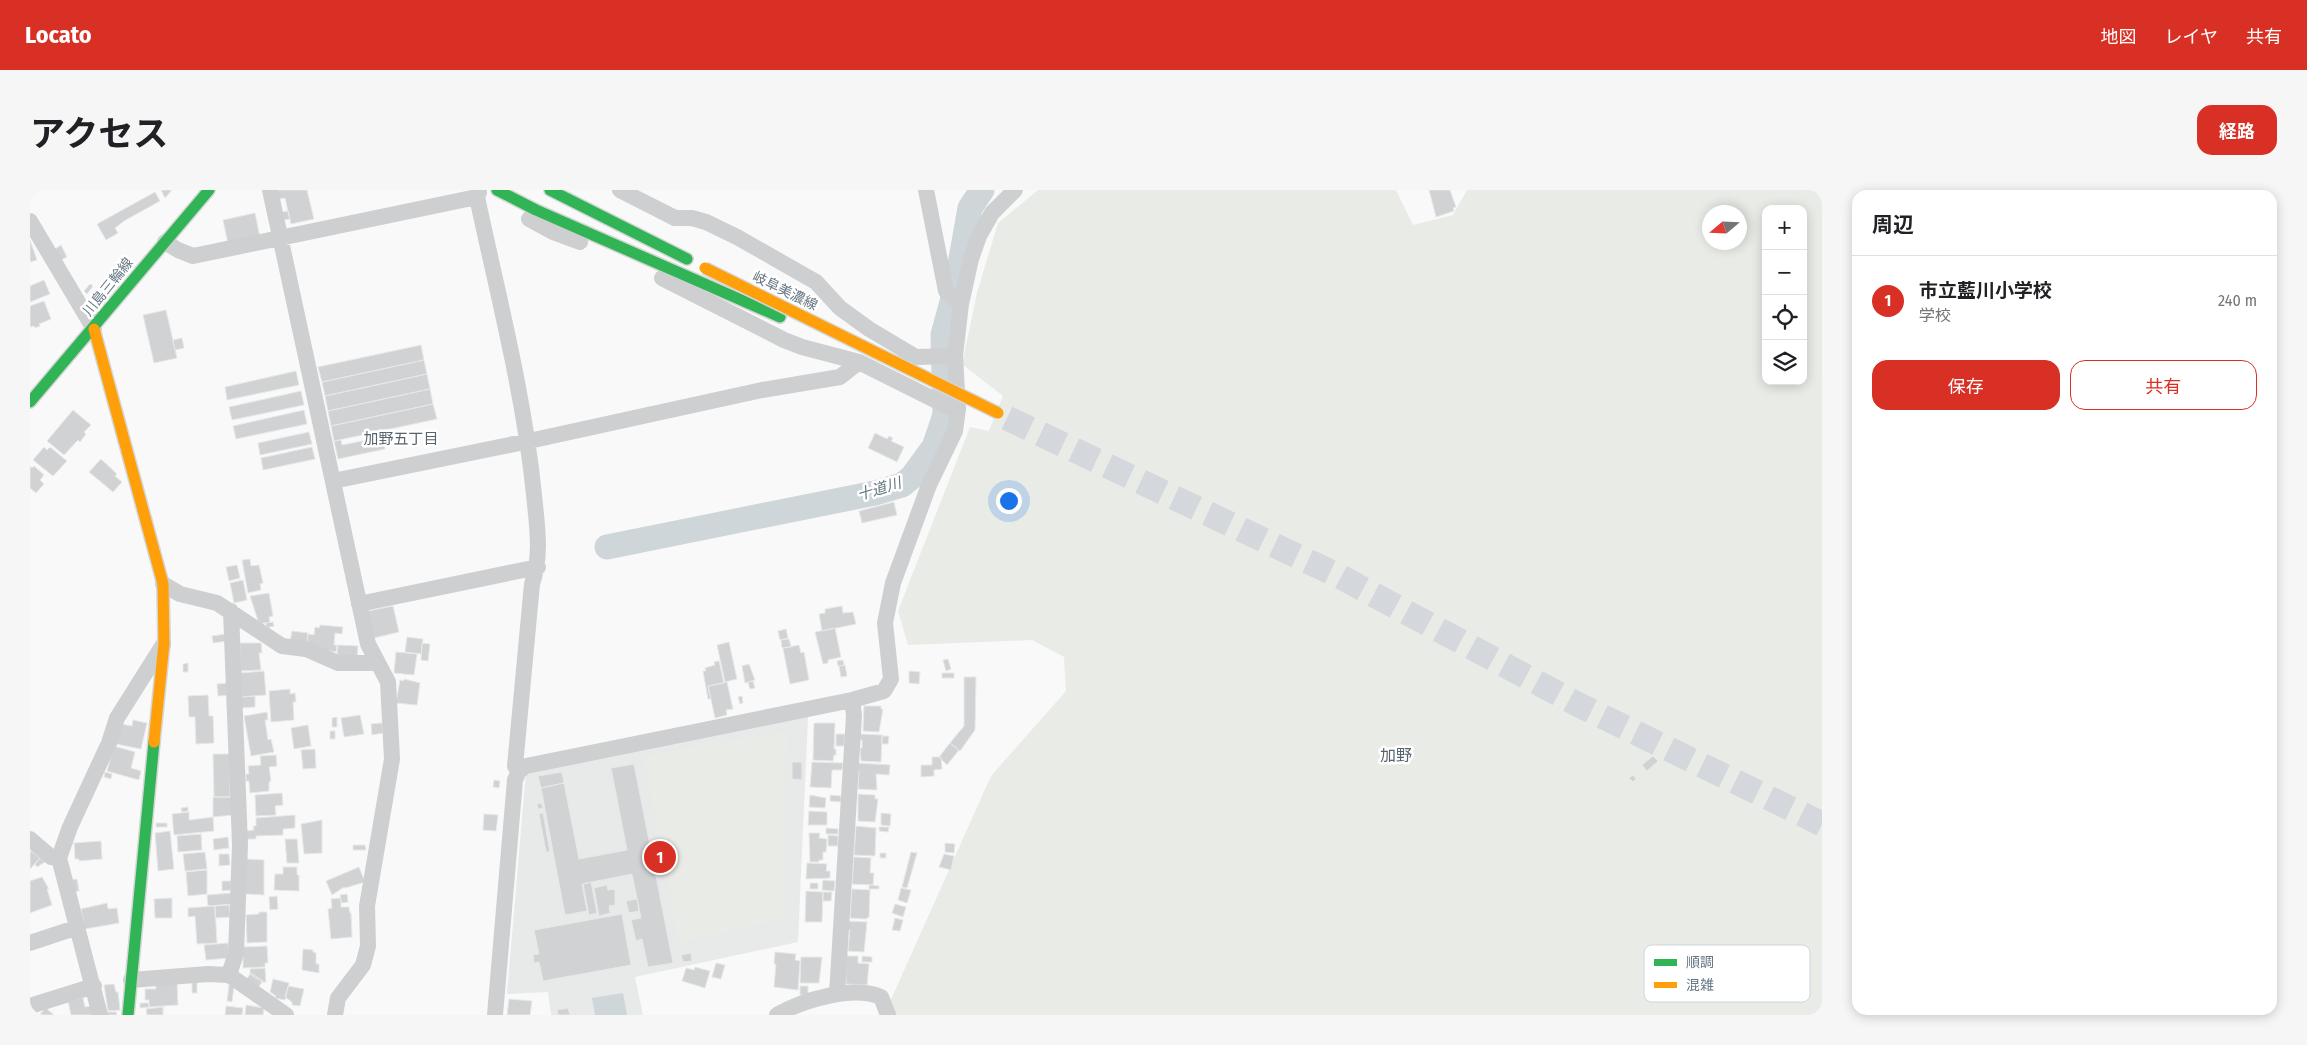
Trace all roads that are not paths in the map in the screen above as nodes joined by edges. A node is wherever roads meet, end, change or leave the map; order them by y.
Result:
1 (209, 190) edge
2 (270, 190) edge
3 (497, 190) edge
4 (550, 190) edge
5 (620, 190) edge
6 (926, 190) edge
7 (1015, 190) edge
8 (477, 193) edge
9 (631, 218) dead end
10 (30, 222) edge
11 (281, 239) junction
12 (166, 242) junction
13 (705, 268) junction
14 (957, 300) junction
15 (94, 329) junction
16 (853, 342) junction
17 (948, 356) junction
18 (916, 357) junction
19 (864, 365) junction
20 (30, 402) edge
21 (958, 409) junction
22 (1002, 415) tunnel mouth
23 (529, 441) junction
24 (333, 481) junction
25 (538, 567) junction
26 (163, 584) junction
27 (360, 604) junction
28 (231, 611) junction
29 (164, 642) junction
30 (378, 663) junction
31 (852, 700) junction
32 (519, 771) junction
33 (30, 839) edge
34 (59, 858) junction
35 (78, 927) junction
36 (30, 943) edge
37 (229, 975) junction
38 (131, 980) junction
39 (94, 986) junction
40 (837, 994) junction
41 (30, 1006) edge
42 (100, 1015) edge
43 (128, 1015) edge
44 (286, 1015) edge
45 (335, 1015) edge
46 (495, 1015) edge
47 (777, 1015) edge
48 (888, 1015) edge

1 - 12 main road, 川島三輪線
2 - 11 street
3 - 16 main road, bridge
4 - 13 main road, 岐阜美濃線
5 - 18 street
6 - 14 street
7 - 14 street
8 - 11 street
8 - 19 street
8 - 23 street
9 - 13 main road
10 - 15 street
11 - 12 street
11 - 24 street
12 - 15 main road, 川島三輪線
13 - 16 main road, 岐阜美濃線, bridge
14 - 17 street
15 - 20 main road, 川島三輪線
15 - 26 main road
16 - 22 main road, 岐阜美濃線, bridge
17 - 18 street
17 - 21 street
18 - 19 street
19 - 21 street
19 - 23 street
21 - 31 street
23 - 24 street
23 - 25 street
24 - 27 street
25 - 27 street
25 - 32 street
26 - 28 street
26 - 29 main road
27 - 30 street
28 - 30 street
28 - 37 street
29 - 34 street
29 - 38 main road
30 - 45 street
31 - 32 street
31 - 40 street
32 - 46 street
33 - 34 street
34 - 35 street
35 - 36 street
35 - 39 street
37 - 38 street
37 - 44 street
38 - 43 main road
39 - 41 street
39 - 42 street
40 - 47 street
40 - 48 street

